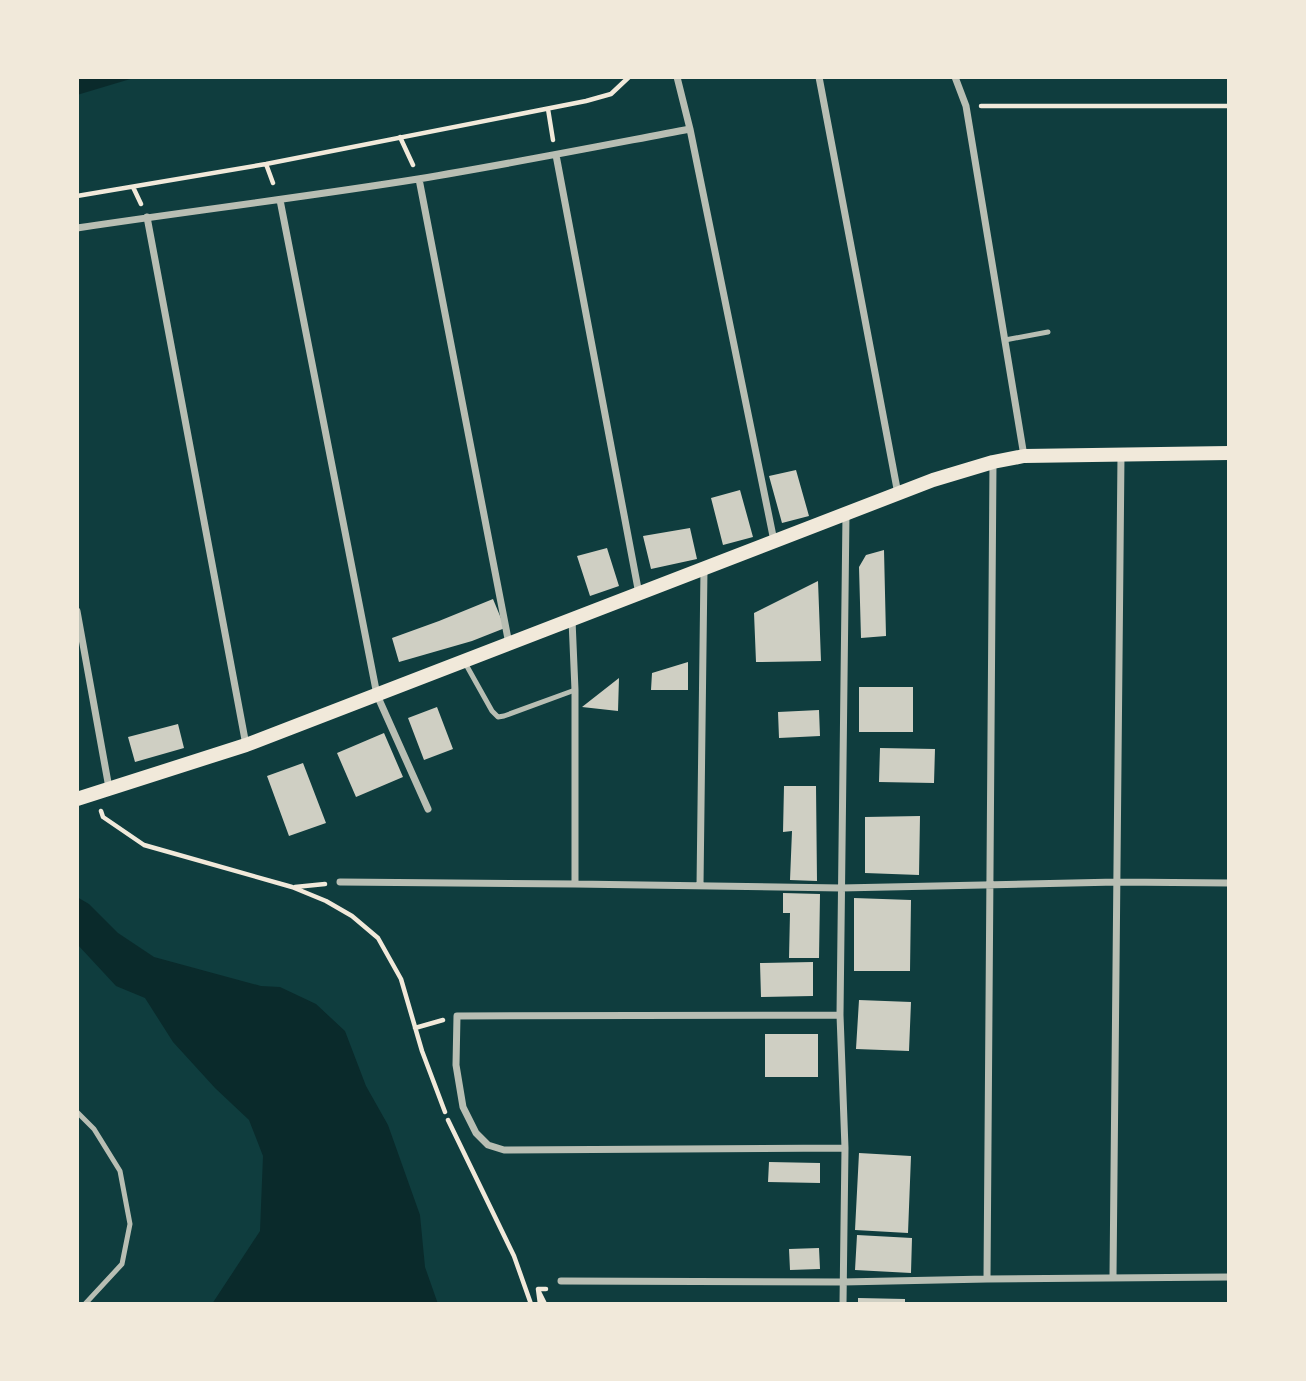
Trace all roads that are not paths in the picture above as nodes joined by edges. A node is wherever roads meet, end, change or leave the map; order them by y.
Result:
1 (677, 77) edge
2 (819, 77) edge
3 (957, 77) edge
4 (690, 129) junction
5 (556, 155) junction
6 (419, 179) junction
7 (280, 200) junction
8 (147, 217) junction
9 (77, 228) edge
10 (1048, 332) dead end
11 (1005, 340) junction
12 (1229, 453) edge
13 (1121, 455) junction
14 (1024, 456) junction
15 (993, 462) junction
16 (898, 494) junction
17 (846, 514) junction
18 (774, 541) junction
19 (704, 569) junction
20 (639, 594) junction
21 (77, 611) edge
22 (572, 620) junction
23 (509, 644) junction
24 (464, 661) junction
25 (575, 690) junction
26 (377, 695) junction
27 (246, 746) junction
28 (109, 788) junction
29 (77, 799) edge
30 (428, 809) dead end
31 (340, 882) road end
32 (1117, 882) junction
33 (1229, 883) edge
34 (575, 884) junction
35 (700, 886) junction
36 (990, 886) junction
37 (841, 888) junction
38 (840, 1014) junction
39 (77, 1112) edge
40 (845, 1148) junction
41 (1113, 1277) junction
42 (1229, 1277) edge
43 (987, 1279) junction
44 (561, 1281) dead end
45 (843, 1282) junction
46 (85, 1304) edge
47 (843, 1304) edge

1 - 4 street
2 - 16 street
3 - 11 street
4 - 5 street
4 - 18 street
5 - 6 street
5 - 20 street
6 - 7 street
6 - 23 street
7 - 8 street
7 - 26 street
8 - 9 street
8 - 27 street
10 - 11 lane
11 - 14 street
12 - 13 main road
13 - 14 main road
13 - 32 street
14 - 15 main road
15 - 16 main road
15 - 36 street
16 - 17 main road
17 - 18 main road
17 - 37 street
18 - 19 main road
19 - 20 main road
19 - 35 street
20 - 22 main road
21 - 28 street
22 - 23 main road
22 - 25 street
23 - 24 main road
24 - 25 lane
24 - 26 main road
25 - 34 street
26 - 27 main road
26 - 30 street
27 - 28 main road
28 - 29 main road
31 - 34 street
32 - 33 street
32 - 36 street
32 - 41 street
34 - 35 street
35 - 37 street
36 - 37 street
36 - 43 street
37 - 38 street
38 - 40 street
38 - 40 street
39 - 46 lane
40 - 45 street
41 - 42 street
41 - 43 street
43 - 45 street
44 - 45 street
45 - 47 street

